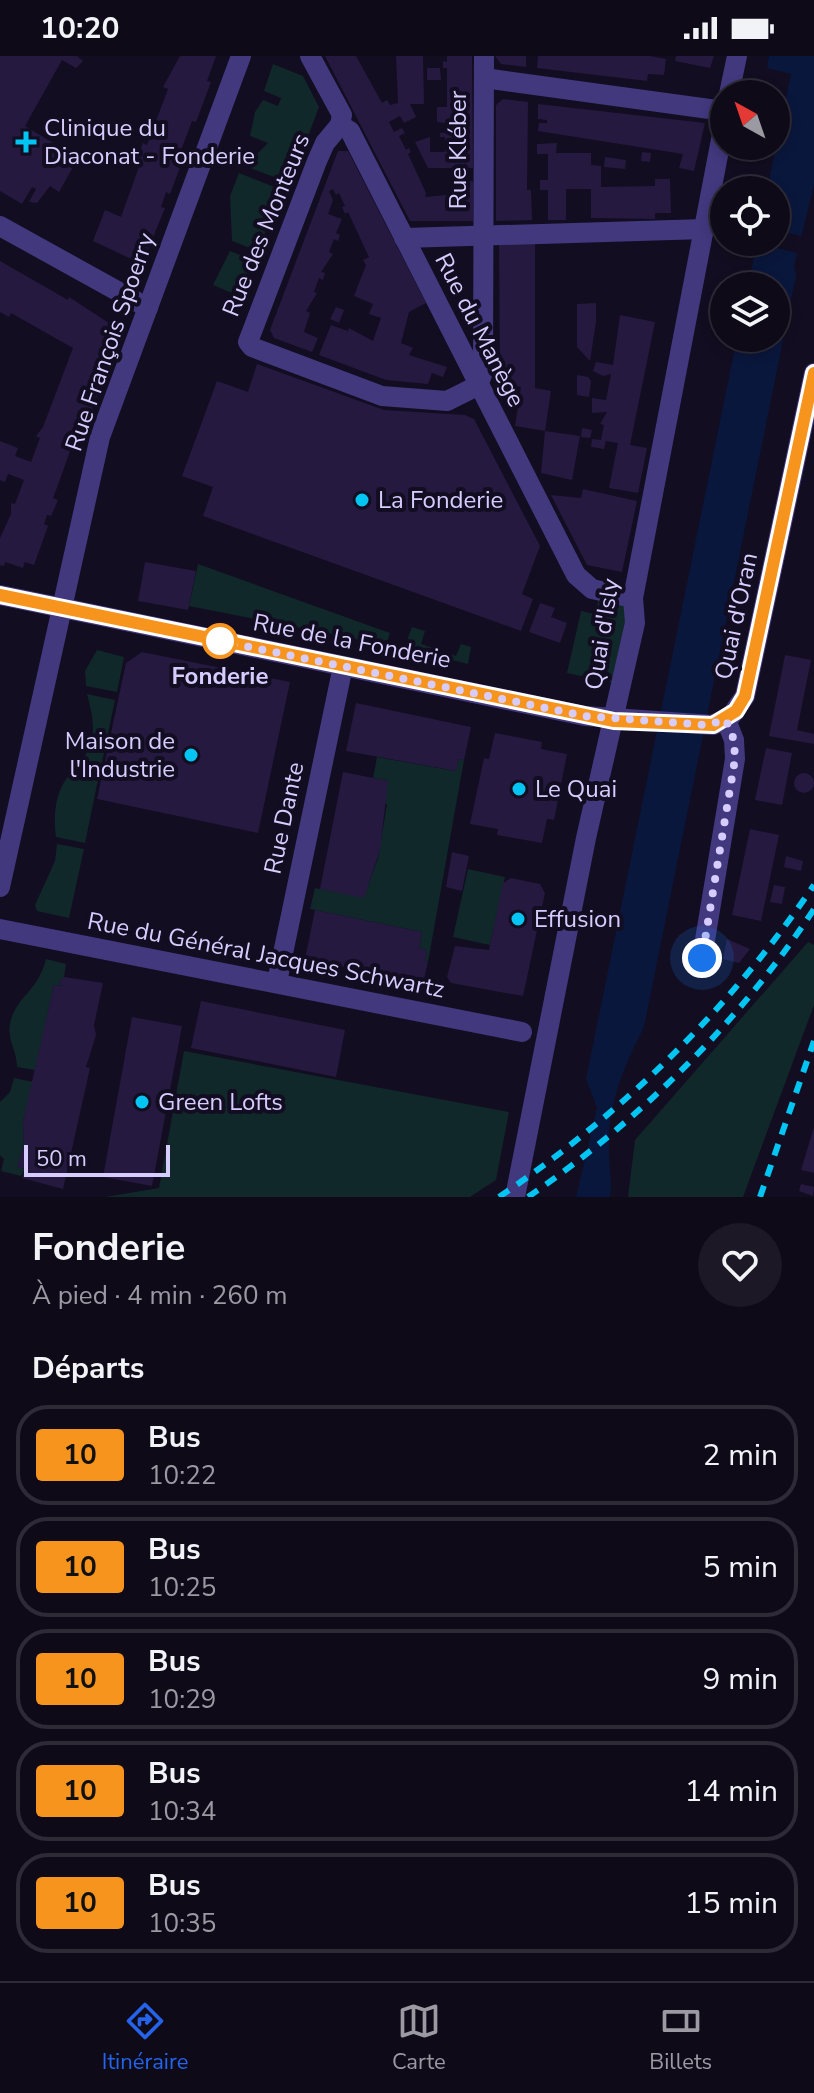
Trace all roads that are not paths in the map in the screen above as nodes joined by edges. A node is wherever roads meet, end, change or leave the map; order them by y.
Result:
1 (241, 56) edge
2 (310, 56) edge
3 (484, 56) edge
4 (737, 56) edge
5 (484, 78) junction
6 (732, 80) edge
7 (710, 109) edge
8 (340, 125) junction
9 (717, 160) edge
10 (0, 226) edge
11 (705, 229) junction
12 (484, 235) junction
13 (404, 238) junction
14 (148, 308) junction
15 (814, 373) edge
16 (477, 386) junction
17 (0, 595) edge
18 (633, 598) junction
19 (60, 608) junction
20 (343, 666) junction
21 (614, 721) junction
22 (723, 721) junction
23 (0, 887) edge
24 (0, 929) edge
25 (702, 958) dead end
26 (277, 982) junction
27 (522, 1032) dead end
28 (515, 1197) edge

1 - 14 street, Rue François Spoerry
2 - 8 street, Rue du Manège
3 - 5 street, Rue Kléber
4 - 6 street
5 - 7 street
5 - 12 street, Rue Kléber
8 - 13 street, Rue du Manège
8 - 16 street, Rue des Monteurs
9 - 11 street, Quai d'Isly
10 - 14 street
11 - 12 street
11 - 18 street, Quai d'Isly
12 - 13 street
12 - 16 street, Rue Kléber
13 - 16 street, Rue du Manège
14 - 19 street, Rue François Spoerry
15 - 22 street, Quai d'Oran
16 - 18 street, Rue du Manège
17 - 19 street, Rue de la Fonderie
18 - 21 street, Quai d'Isly
19 - 20 street, Rue de la Fonderie
19 - 23 street, Rue François Spoerry
20 - 21 street, Rue de la Fonderie
20 - 26 street, Rue Dante
21 - 22 street, Rue de la Fonderie
21 - 28 street, Quai d'Isly
22 - 25 street
24 - 26 street, Rue du Général Jacques Schwartz
26 - 27 street, Rue du Général Jacques Schwartz

